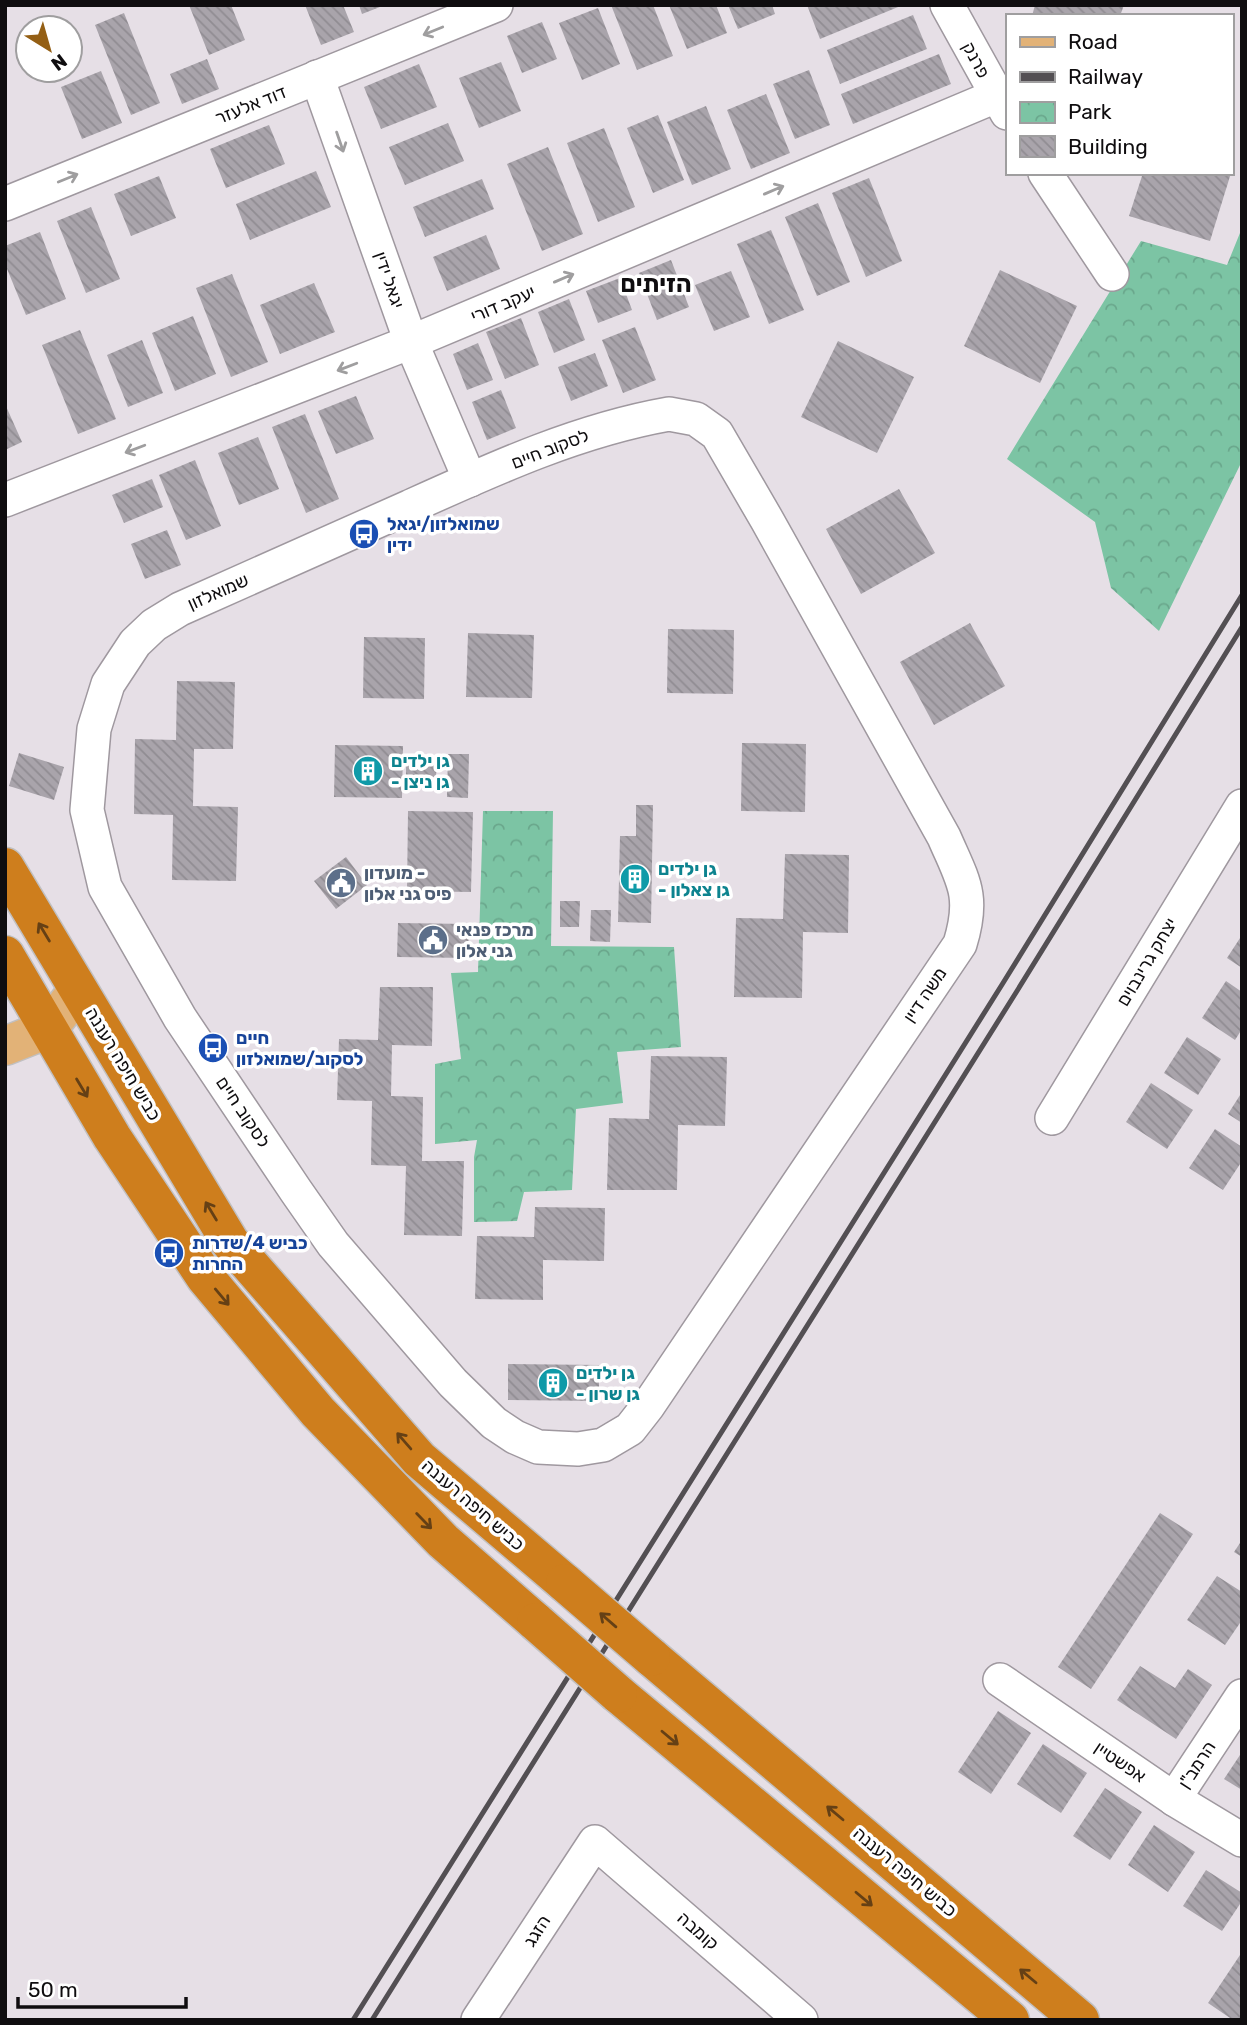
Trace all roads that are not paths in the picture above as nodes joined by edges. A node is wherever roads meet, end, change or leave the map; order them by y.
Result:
1 (496, 5) edge
2 (947, 5) edge
3 (317, 77) junction
4 (1002, 105) edge
5 (1046, 175) edge
6 (5, 204) edge
7 (1112, 274) dead end
8 (411, 342) junction
9 (632, 421) joint
10 (470, 480) junction
11 (5, 500) edge
12 (1242, 806) edge
13 (87, 810) joint
14 (5, 867) edge
15 (5, 956) edge
16 (78, 990) junction
17 (15, 994) edge
18 (48, 1029) junction
19 (5, 1046) edge
20 (1052, 1118) dead end
21 (453, 1384) joint
22 (1000, 1680) dead end
23 (1242, 1696) edge
24 (1174, 1799) junction
25 (1242, 1840) edge
26 (595, 1842) joint
27 (478, 2020) edge
28 (801, 2020) edge
29 (1010, 2020) edge
30 (1080, 2020) edge

1 -> 3 street, דוד אלעזר
2 - 4 street, פרנק
6 -> 3 street, דוד אלעזר
3 -> 8 street, יגאל ידין
8 -> 4 street, יעקב דורי
5 - 7 street
8 - 10 street, יגאל ידין
8 -> 11 street, יעקב דורי
9 - 10 street, לסקוב חיים
9 - 21 street, משה דיין
10 - 13 street, שמואלזון
12 - 20 street, יצחק גרינבוים
13 - 21 street, לסקוב חיים
16 -> 14 highway, כביש חיפה רעננה
15 - 17 highway
16 - 17 main road
16 - 18 main road
30 -> 16 highway, כביש חיפה רעננה, bridge
17 - 18 highway
18 - 19 main road
18 -> 29 highway, bridge
22 - 24 street, אפשטיין
23 - 24 street, הרמב"ן
24 - 25 street, אפשטיין
26 - 27 street, הזגג
26 - 28 street, קומבה

